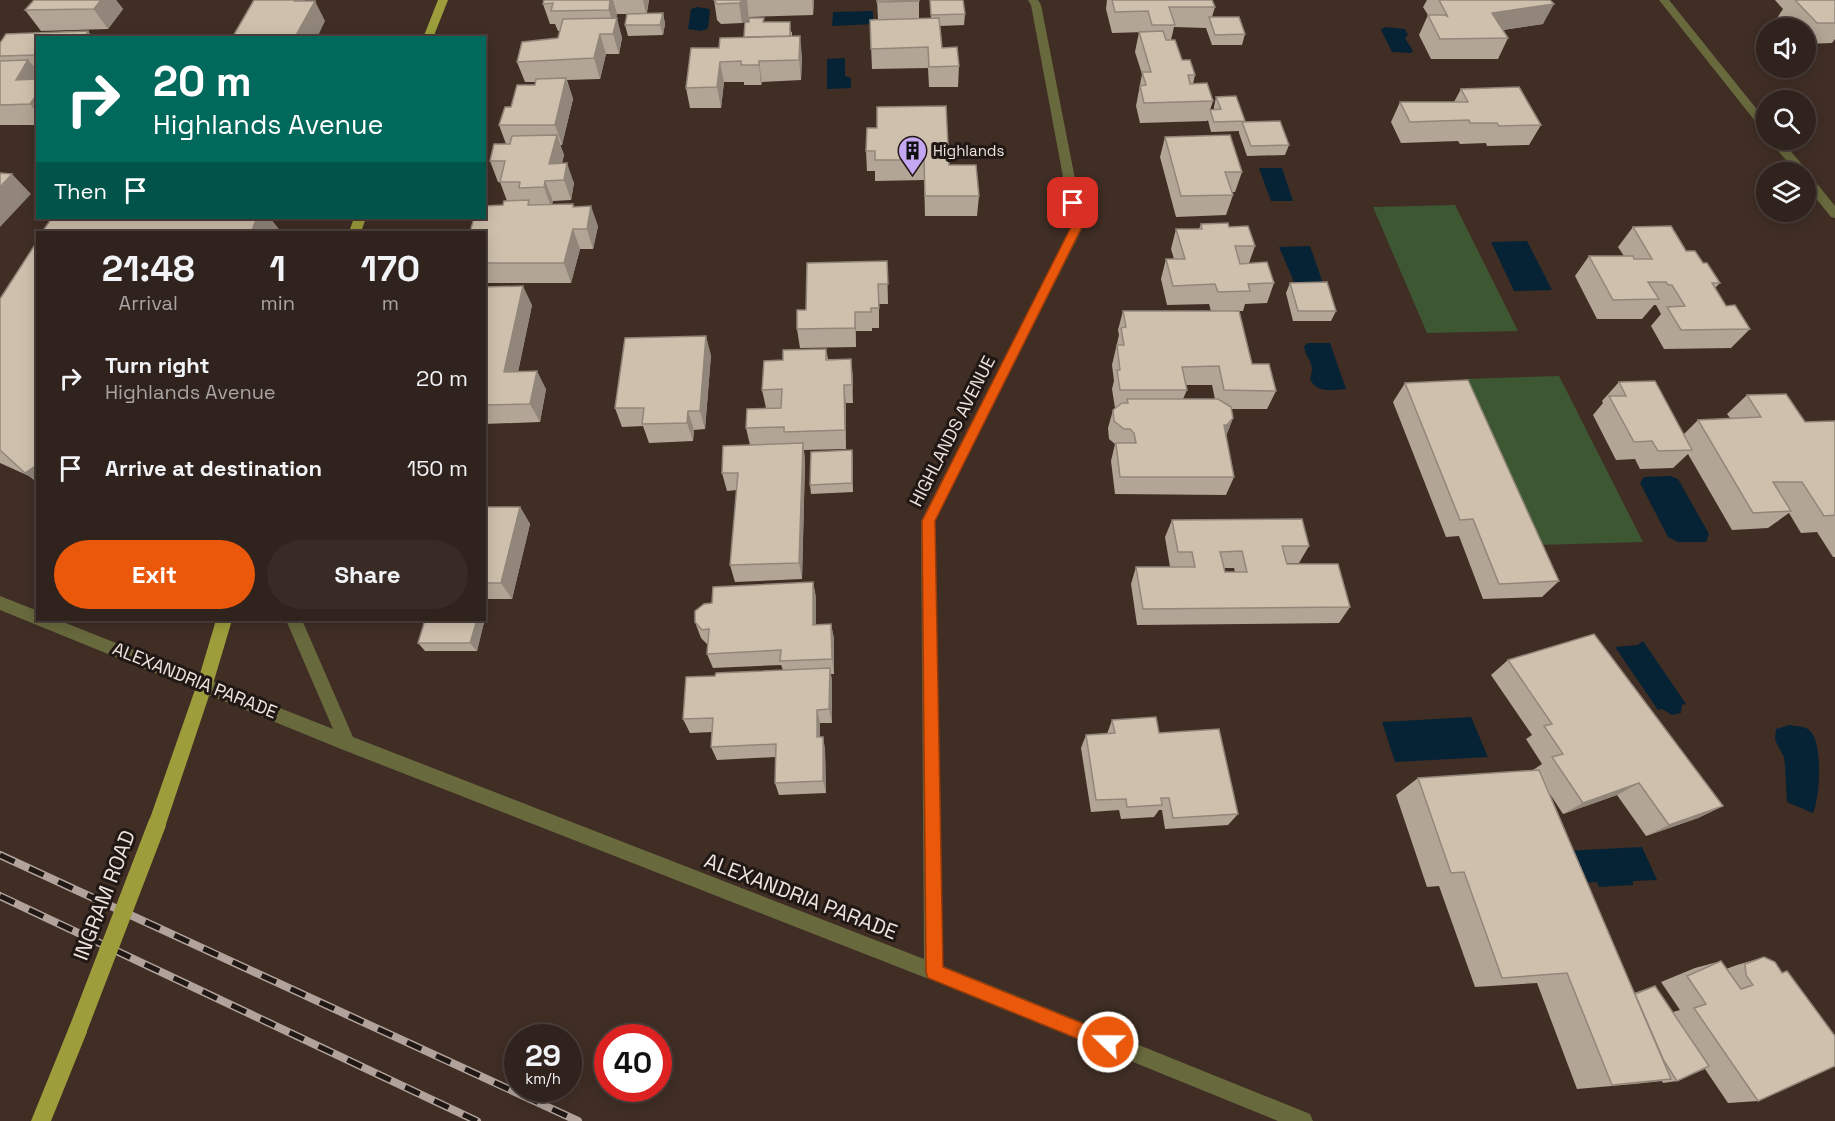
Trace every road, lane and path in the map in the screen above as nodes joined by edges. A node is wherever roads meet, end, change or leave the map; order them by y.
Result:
1 (443, 0) edge
2 (1033, 0) edge
3 (1664, 0) edge
4 (429, 36) edge
5 (1756, 115) edge
6 (1783, 150) edge
7 (1794, 162) edge
8 (1816, 190) edge
9 (1835, 214) edge
10 (0, 603) edge
11 (36, 616) edge
12 (48, 621) edge
13 (224, 621) edge
14 (294, 621) edge
15 (205, 684) junction
16 (347, 743) junction
17 (934, 972) junction
18 (41, 1121) edge
19 (1303, 1121) edge

1 - 4 main road
2 - 17 street, HIGHLANDS AVENUE
3 - 5 street
6 - 7 street
8 - 9 street
10 - 11 street, ALEXANDRIA PARADE
12 - 15 street, ALEXANDRIA PARADE
13 - 15 main road, INGRAM ROAD
14 - 16 street
15 - 16 street, ALEXANDRIA PARADE
15 - 18 main road, INGRAM ROAD, bridge
16 - 17 street, ALEXANDRIA PARADE
17 - 19 street, ALEXANDRIA PARADE

